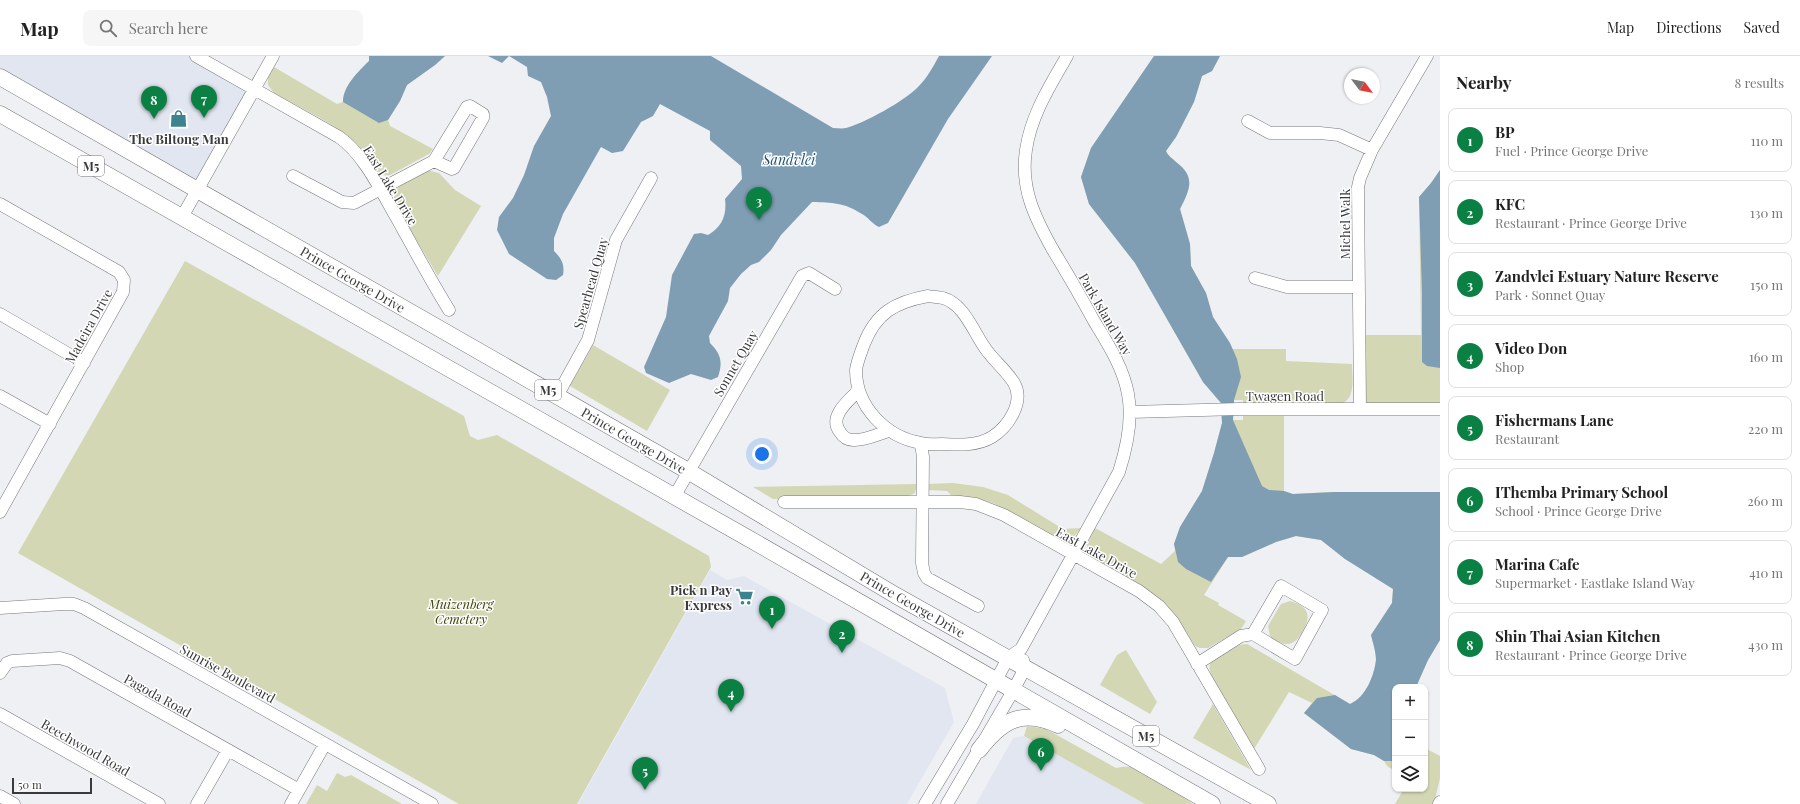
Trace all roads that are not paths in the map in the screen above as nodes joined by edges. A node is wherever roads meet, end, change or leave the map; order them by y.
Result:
1 (196, 56) edge
2 (273, 56) edge
3 (1067, 56) edge
4 (1427, 56) edge
5 (0, 76) edge
6 (254, 89) junction
7 (0, 114) edge
8 (1248, 122) dead end
9 (1372, 150) junction
10 (434, 161) junction
11 (293, 176) dead end
12 (651, 178) dead end
13 (380, 189) junction
14 (197, 190) junction
15 (0, 204) edge
16 (182, 217) junction
17 (1255, 278) dead end
18 (1358, 287) junction
19 (835, 289) dead end
20 (449, 310) dead end
21 (0, 314) edge
22 (84, 363) junction
23 (858, 391) junction
24 (0, 396) edge
25 (557, 396) junction
26 (1360, 409) junction
27 (1440, 409) edge
28 (1130, 412) junction
29 (50, 424) junction
30 (889, 431) junction
31 (921, 444) junction
32 (688, 471) junction
33 (4, 494) edge
34 (674, 497) junction
35 (784, 502) dead end
36 (922, 502) junction
37 (0, 512) edge
38 (1073, 554) junction
39 (978, 606) dead end
40 (0, 608) edge
41 (1253, 634) junction
42 (1021, 649) junction
43 (1008, 658) junction
44 (1197, 664) junction
45 (1025, 668) junction
46 (0, 673) edge
47 (996, 681) junction
48 (1013, 691) junction
49 (0, 714) edge
50 (325, 744) junction
51 (228, 750) junction
52 (979, 750) junction
53 (1137, 762) junction
54 (1259, 770) dead end
55 (299, 790) junction
56 (0, 796) edge
57 (14, 804) edge
58 (159, 804) edge
59 (197, 804) edge
60 (291, 804) edge
61 (432, 804) edge
62 (925, 804) edge
63 (947, 804) edge
64 (1212, 804) edge
65 (1268, 804) edge

1 - 6 street, East Lake Drive
2 - 6 street
3 - 28 street, Park Island Way
4 - 9 street, Michel Walk
5 - 14 main road, Prince George Drive / M5
6 - 13 street, East Lake Drive
6 - 14 street
7 - 16 main road, Prince George Drive / M5
8 - 9 street
9 - 18 street, Michel Walk
10 - 10 street
10 - 13 street
11 - 13 street
12 - 25 street, Spearhead Quay
13 - 20 street, East Lake Drive
14 - 16 street
14 - 25 main road, Prince George Drive / M5
15 - 22 street, Madeira Drive
16 - 34 main road, Prince George Drive / M5
17 - 18 street
18 - 26 street, Michel Walk
19 - 32 street, Sonnet Quay
21 - 22 street
22 - 29 street, Madeira Drive
23 - 30 street
23 - 30 street
23 - 31 street
24 - 29 street
25 - 32 main road, Prince George Drive / M5
26 - 27 street, Twagen Road
26 - 28 street, Twagen Road
28 - 38 street, Park Island Way
29 - 33 street, Madeira Drive
30 - 31 street
31 - 36 street
32 - 34 street, Sonnet Quay
32 - 43 main road, Prince George Drive / M5
33 - 37 street, Madeira Drive
34 - 47 main road, Prince George Drive / M5
35 - 36 street, East Lake Drive
36 - 38 street, East Lake Drive
36 - 39 street
38 - 42 street, Park Island Way
38 - 44 street, East Lake Drive
40 - 50 street, Sunrise Boulevard
41 - 41 street
41 - 44 street
42 - 43 street, Park Island Way
42 - 45 street
43 - 45 main road, Prince George Drive / M5
43 - 47 street
44 - 54 street, East Lake Drive
45 - 48 street
45 - 65 main road, Prince George Drive / M5
46 - 51 street, Pagoda Road
47 - 48 main road, Prince George Drive / M5
47 - 62 street
48 - 52 street
48 - 53 main road, Prince George Drive / M5
49 - 58 street, Beechwood Road
50 - 55 street
50 - 61 street, Sunrise Boulevard
51 - 55 street, Pagoda Road
51 - 59 street
52 - 53 main road
52 - 63 street
53 - 64 main road, Prince George Drive / M5
55 - 60 street
56 - 57 street

